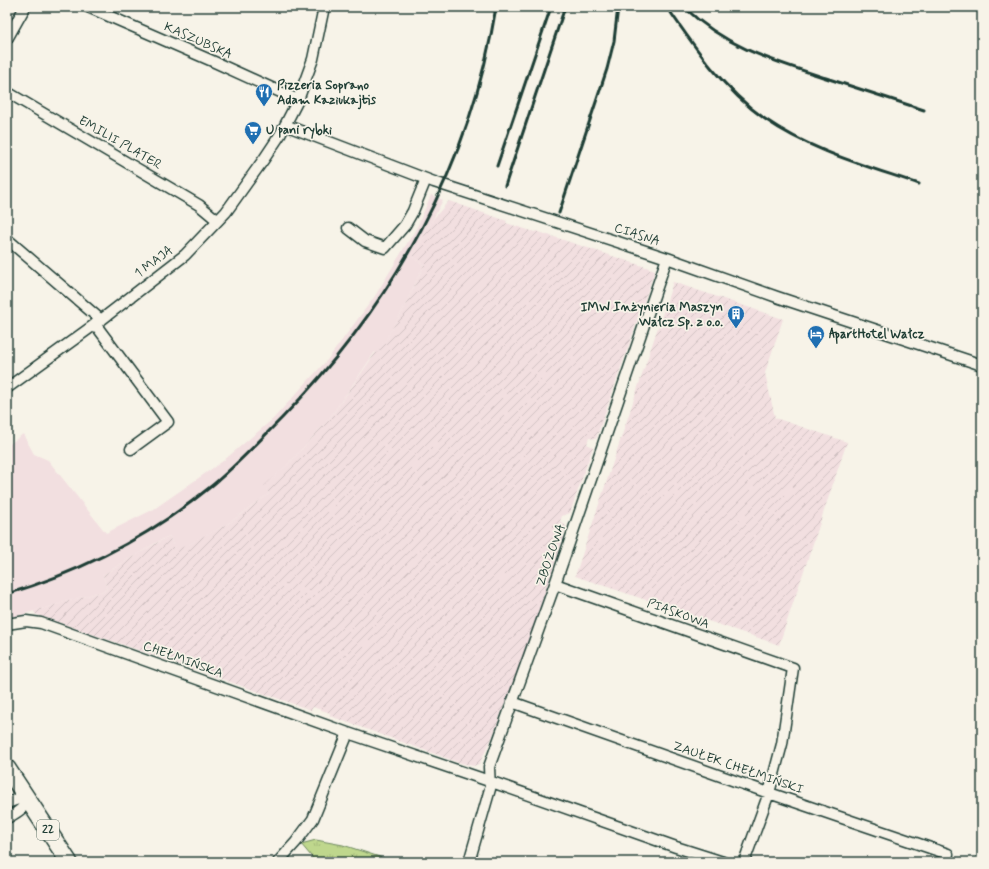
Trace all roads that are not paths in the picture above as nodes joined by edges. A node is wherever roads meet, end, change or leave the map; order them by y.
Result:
1 (25, 7) edge
2 (88, 7) edge
3 (324, 7) edge
4 (7, 39) edge
5 (7, 92) edge
6 (298, 100) junction
7 (285, 125) junction
8 (426, 179) junction
9 (217, 220) junction
10 (348, 228) dead end
11 (7, 239) edge
12 (666, 258) junction
13 (98, 322) junction
14 (982, 365) edge
15 (7, 388) edge
16 (131, 449) dead end
17 (555, 584) junction
18 (7, 624) edge
19 (512, 702) junction
20 (348, 733) junction
21 (7, 768) edge
22 (489, 780) junction
23 (7, 786) edge
24 (769, 793) junction
25 (18, 802) edge
26 (7, 818) edge
27 (57, 862) edge
28 (69, 862) edge
29 (278, 862) edge
30 (469, 862) edge
31 (723, 862) edge
32 (744, 862) edge
33 (946, 862) edge

1 - 4 street
2 - 6 street, KASZUBSKA
3 - 6 street
5 - 9 street, EMILII PLATER
6 - 7 street, 1 MAJA
7 - 8 street, CIASNA
7 - 9 street, 1 MAJA
8 - 10 street
8 - 12 street, CIASNA
9 - 13 street, 1 MAJA
11 - 13 street
12 - 14 street, CIASNA
12 - 17 street, ZBOŻOWA
13 - 15 street, 1 MAJA
13 - 16 street
17 - 19 street, ZBOŻOWA
17 - 24 street, PIASKOWA
18 - 20 street, CHEŁMIŃSKA
19 - 22 street, ZBOŻOWA
19 - 24 street, ZAUŁEK CHEŁMIŃSKI
20 - 22 street, CHEŁMIŃSKA
20 - 29 street
21 - 25 main road, 22
22 - 30 street, ZBOŻOWA
22 - 31 street
23 - 25 main road, 22
24 - 32 street
24 - 33 street, ZAUŁEK CHEŁMIŃSKI
25 - 26 street
25 - 27 main road, 22
25 - 28 main road, 22

